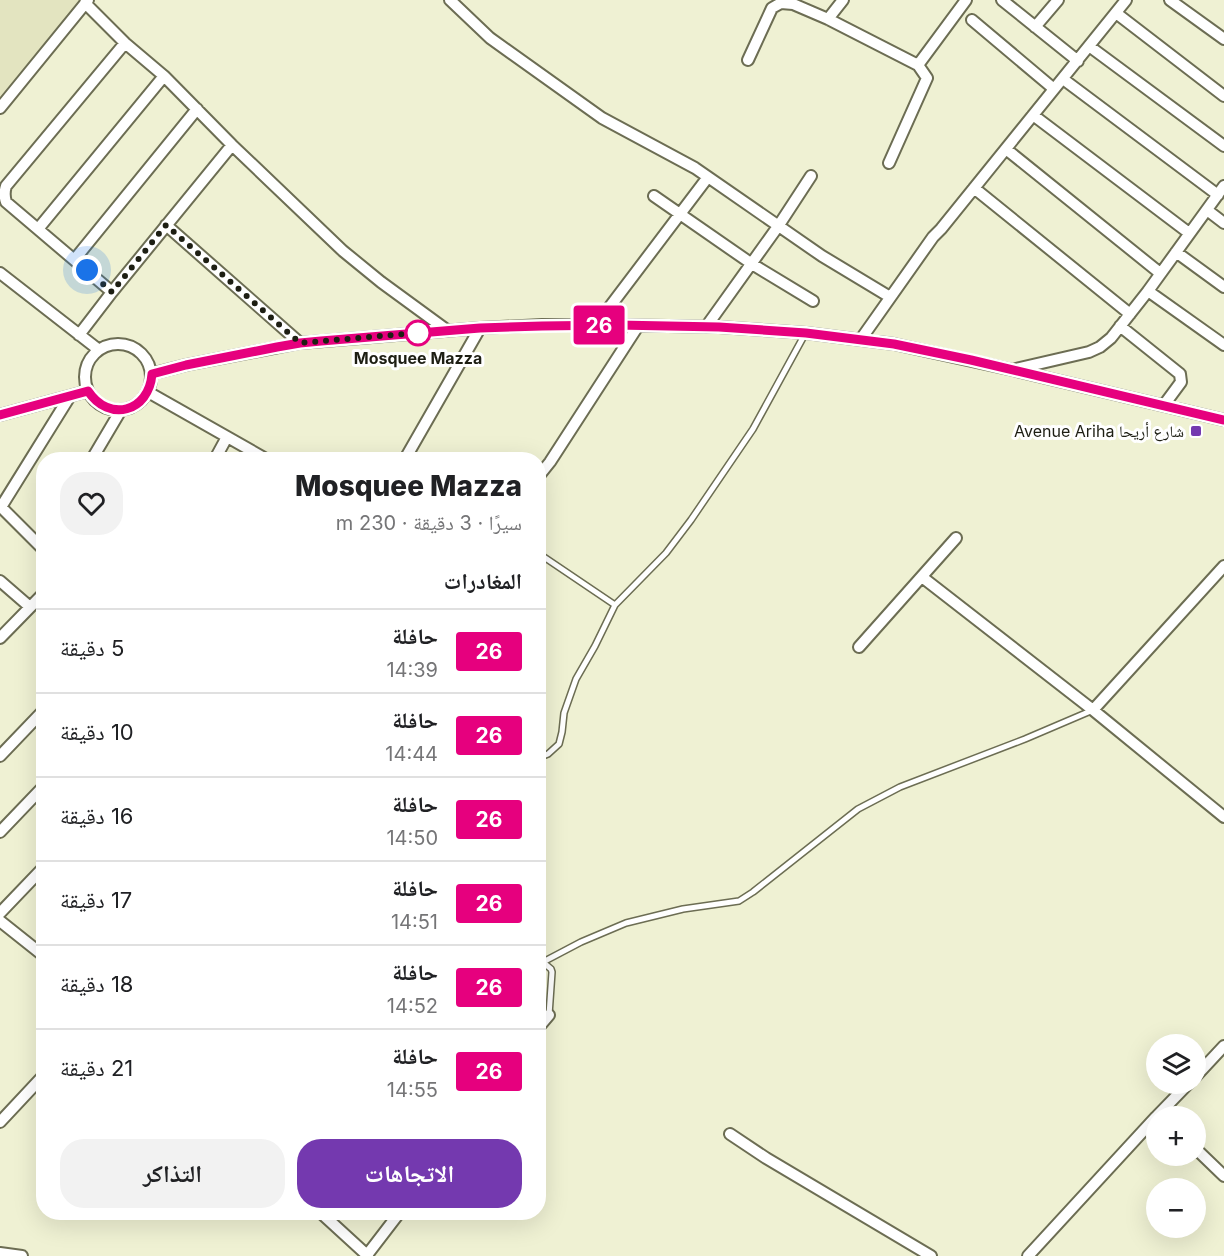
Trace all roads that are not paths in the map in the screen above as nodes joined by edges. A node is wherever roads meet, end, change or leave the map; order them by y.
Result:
1 (450, 0) edge
2 (843, 0) edge
3 (966, 0) edge
4 (1002, 0) edge
5 (1058, 0) edge
6 (1126, 0) edge
7 (1170, 0) edge
8 (86, 2) edge
9 (1116, 13) junction
10 (828, 19) junction
11 (972, 20) dead end
12 (1035, 27) junction
13 (1224, 39) edge
14 (125, 43) junction
15 (1089, 46) junction
16 (748, 60) dead end
17 (1078, 61) junction
18 (918, 65) junction
19 (164, 76) junction
20 (1063, 79) junction
21 (1054, 89) junction
22 (1224, 96) edge
23 (0, 108) edge
24 (197, 109) junction
25 (1033, 115) junction
26 (232, 145) junction
27 (1224, 146) edge
28 (1006, 149) junction
29 (889, 163) dead end
30 (811, 176) dead end
31 (708, 177) junction
32 (974, 188) junction
33 (1221, 190) edge
34 (654, 196) dead end
35 (1207, 210) junction
36 (680, 215) junction
37 (1224, 224) edge
38 (166, 225) junction
39 (779, 225) junction
40 (38, 229) junction
41 (1190, 233) junction
42 (1176, 252) junction
43 (75, 259) junction
44 (752, 264) junction
45 (0, 273) edge
46 (1160, 273) junction
47 (1224, 287) edge
48 (1148, 291) junction
49 (112, 292) junction
50 (890, 297) junction
51 (813, 301) dead end
52 (1130, 314) junction
53 (596, 325) junction
54 (638, 326) junction
55 (1120, 326) junction
56 (706, 327) junction
57 (480, 328) junction
58 (448, 331) junction
59 (806, 333) junction
60 (79, 335) junction
61 (861, 339) junction
62 (300, 343) junction
63 (1224, 345) edge
64 (99, 350) junction
65 (1013, 370) junction
66 (152, 374) junction
67 (88, 391) junction
68 (148, 392) junction
69 (70, 396) junction
70 (1164, 405) junction
71 (121, 410) junction
72 (0, 415) edge
73 (1224, 420) edge
74 (227, 437) junction
75 (96, 452) edge
76 (219, 452) edge
77 (254, 452) edge
78 (410, 452) edge
79 (546, 467) edge
80 (1, 507) edge
81 (956, 538) dead end
82 (36, 540) edge
83 (546, 558) edge
84 (1224, 566) edge
85 (922, 576) junction
86 (0, 581) edge
87 (36, 601) edge
88 (615, 605) junction
89 (30, 607) junction
90 (0, 638) edge
91 (859, 647) dead end
92 (1093, 710) junction
93 (36, 718) edge
94 (546, 755) edge
95 (0, 756) edge
96 (36, 794) edge
97 (1224, 816) edge
98 (0, 832) edge
99 (36, 875) edge
100 (0, 913) edge
101 (0, 921) edge
102 (36, 950) edge
103 (546, 958) edge
104 (546, 964) edge
105 (549, 1015) joint
106 (546, 1019) edge
107 (1224, 1046) edge
108 (1206, 1065) edge
109 (36, 1084) edge
110 (1179, 1094) edge
111 (1167, 1106) edge
112 (0, 1122) edge
113 (1146, 1129) edge
114 (730, 1134) dead end
115 (1206, 1159) edge
116 (1224, 1176) edge
117 (329, 1220) edge
118 (393, 1220) edge
119 (0, 1253) edge
120 (22, 1256) edge
121 (368, 1256) edge
122 (931, 1256) edge
123 (1028, 1256) edge

1 - 31 street
2 - 10 street
3 - 18 street
4 - 12 street
5 - 12 street
6 - 9 street
7 - 13 street
8 - 14 street
8 - 23 street
9 - 15 street
9 - 22 street
10 - 16 street
10 - 18 street
11 - 21 street
12 - 17 street
14 - 19 street
14 - 40 street
15 - 17 street
15 - 27 street
17 - 20 street
18 - 29 street
19 - 24 street
19 - 40 street
20 - 21 street
20 - 33 street
21 - 25 street
24 - 26 street
24 - 43 street
25 - 28 street
25 - 41 street
26 - 38 street
26 - 58 street
28 - 32 street
28 - 46 street
30 - 39 street
31 - 36 street
31 - 39 street
32 - 50 street
32 - 52 street
33 - 35 street
34 - 36 street
35 - 37 street
35 - 41 street
36 - 44 street
36 - 53 street
38 - 49 street
38 - 62 street
39 - 44 street
39 - 50 street
40 - 43 street
41 - 42 street
42 - 46 street
42 - 47 street
43 - 49 street
44 - 51 street
44 - 56 street
45 - 60 street
46 - 48 street
48 - 52 street
48 - 63 street
49 - 60 street
50 - 61 street
52 - 55 street
53 - 54 street
53 - 57 street
54 - 56 street
54 - 79 street
55 - 65 street
55 - 70 street
56 - 59 street
57 - 58 street
57 - 78 street
58 - 62 street
59 - 61 street
59 - 88 lane
60 - 64 street
61 - 65 street
62 - 66 street
64 - 66 street
64 - 67 street
65 - 70 street
66 - 68 street
67 - 69 street
67 - 71 street
68 - 71 street
68 - 74 street
69 - 72 street
69 - 80 street
70 - 73 street
71 - 75 street
74 - 76 street
74 - 77 street
80 - 82 street
81 - 85 street
83 - 88 lane
84 - 92 street
85 - 91 street
85 - 92 street
86 - 89 street
87 - 89 street
88 - 94 lane
89 - 90 street
92 - 97 street
92 - 103 lane
93 - 95 street
96 - 98 street
99 - 100 street
101 - 102 street
104 - 105 lane
105 - 106 street
107 - 108 street
109 - 112 street
110 - 111 street
113 - 123 street
114 - 122 street
115 - 116 street
117 - 121 street
118 - 121 street
119 - 120 street

